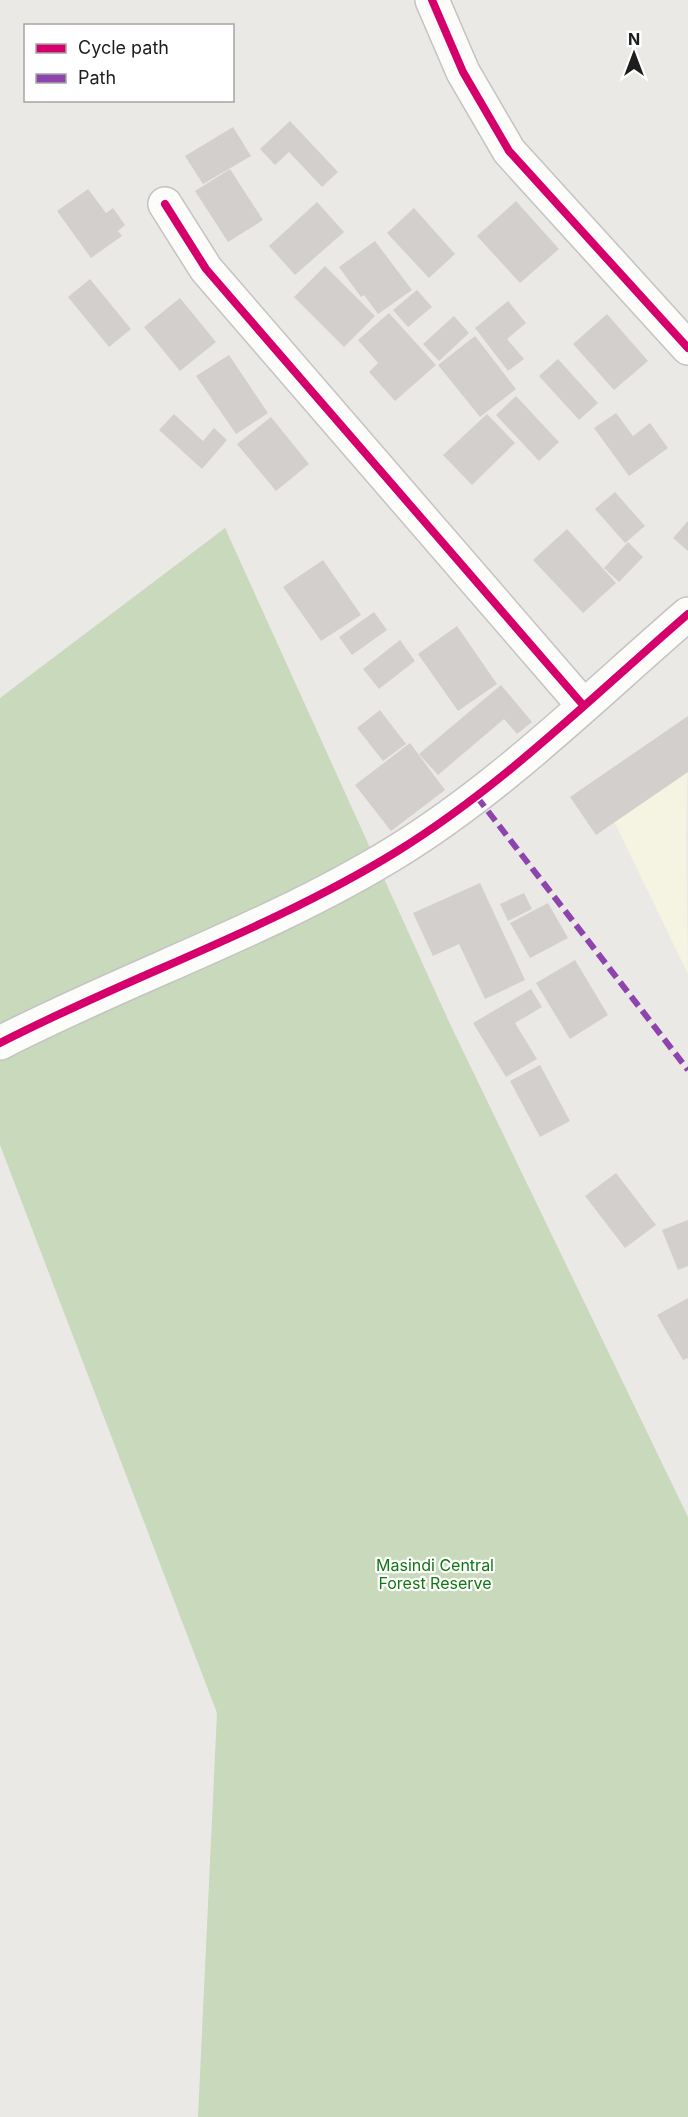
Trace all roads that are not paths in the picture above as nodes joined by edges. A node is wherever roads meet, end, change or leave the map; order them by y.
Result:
1 (432, 0) edge
2 (165, 204) dead end
3 (688, 348) edge
4 (688, 614) edge
5 (583, 705) junction
6 (0, 1043) edge

1 - 3 street
2 - 5 street
4 - 5 street
5 - 6 street

